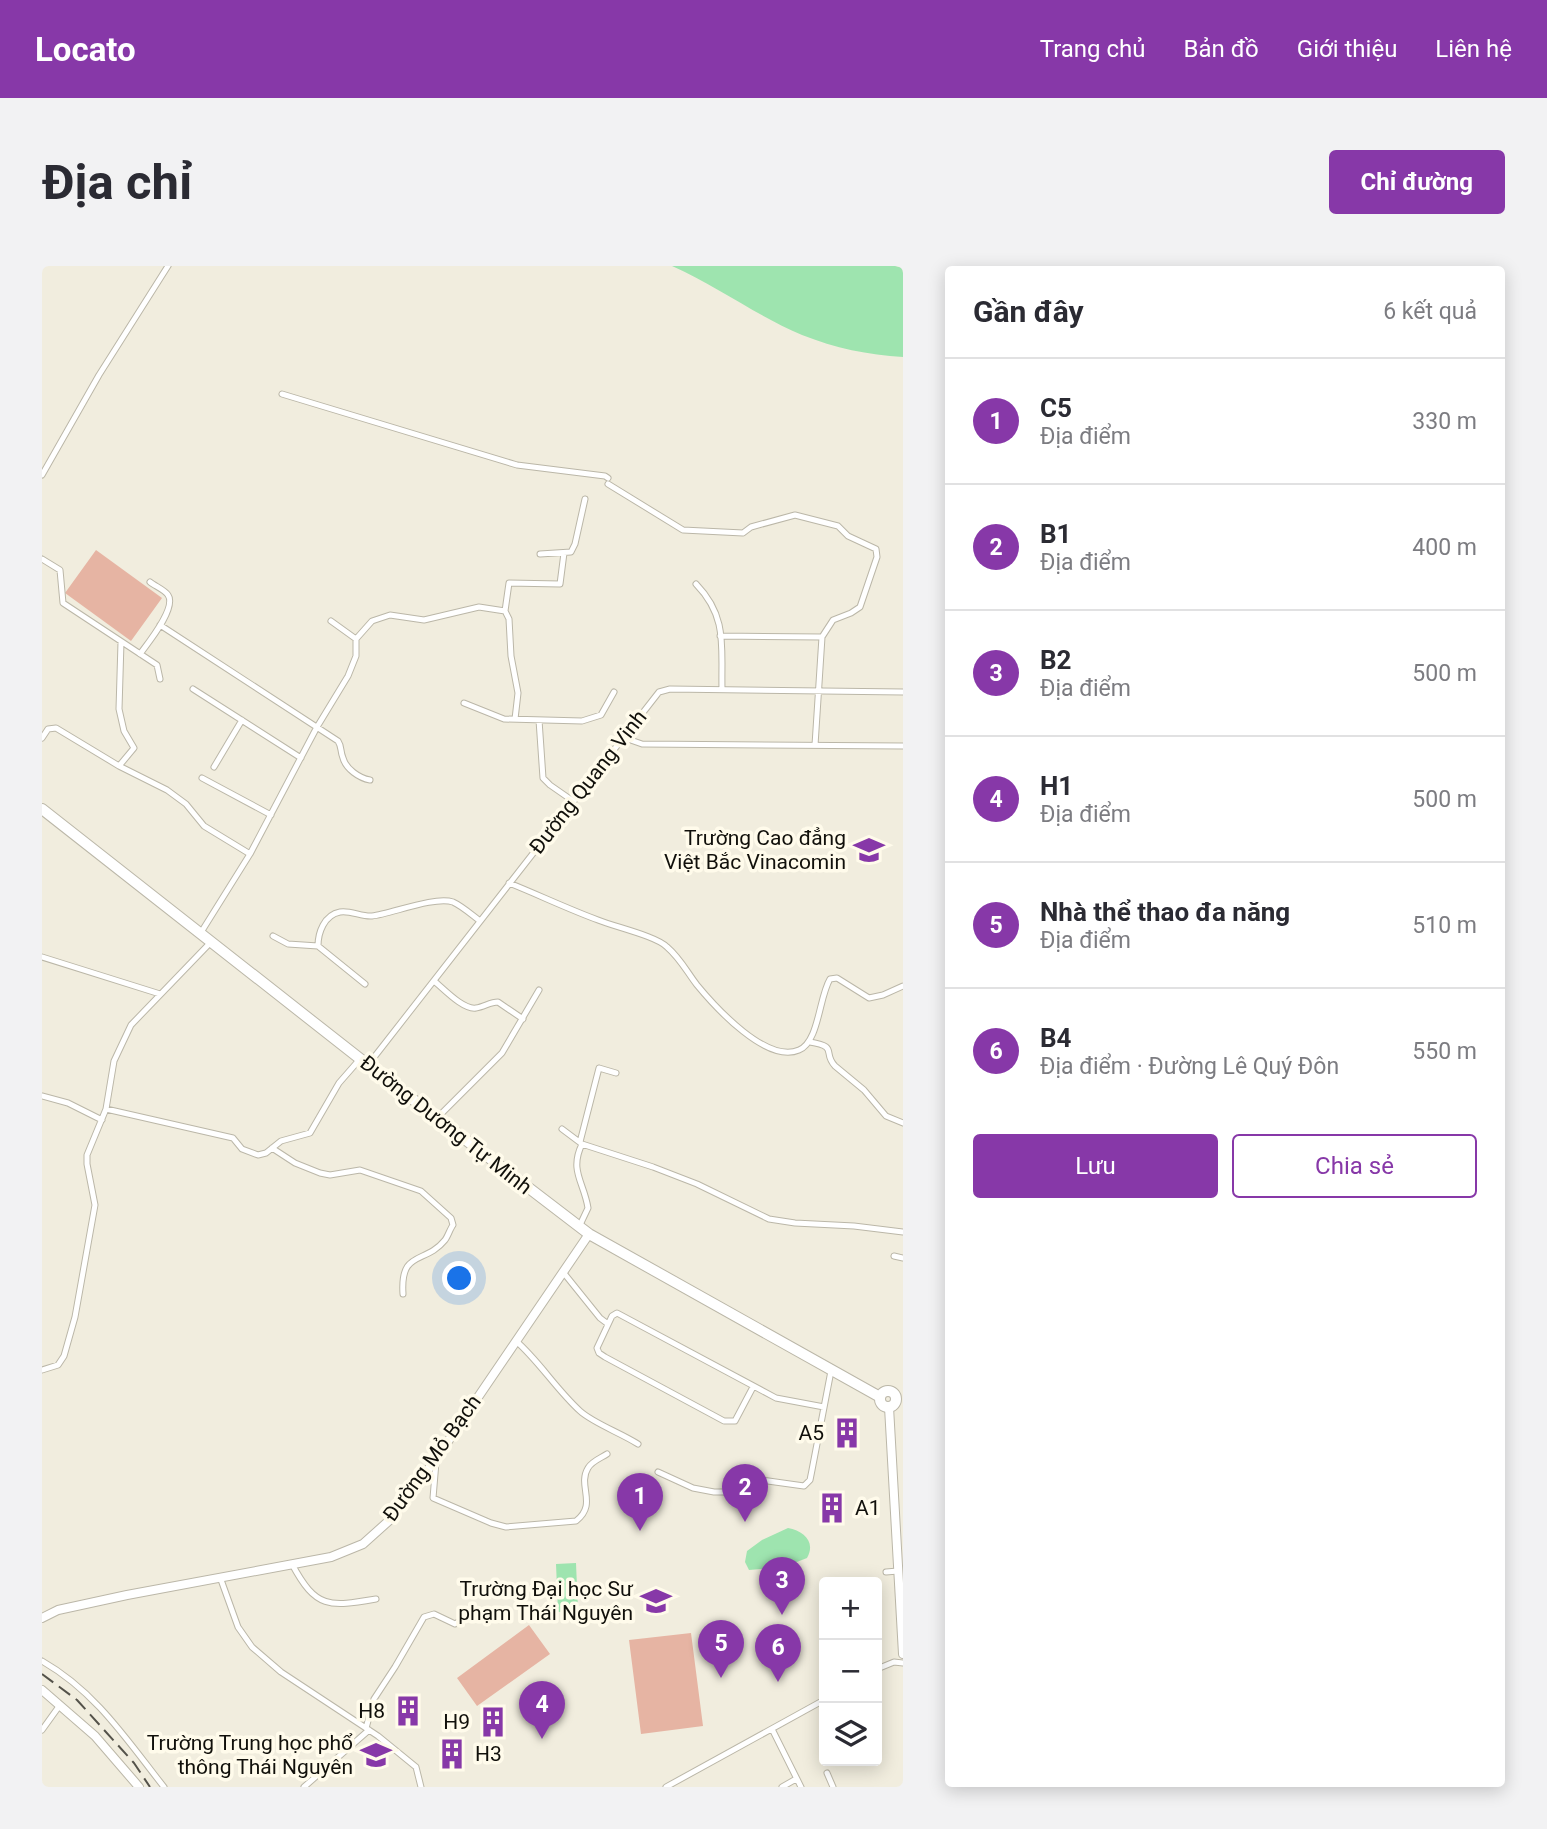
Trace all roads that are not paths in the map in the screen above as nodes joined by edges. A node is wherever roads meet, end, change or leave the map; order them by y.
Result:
1 (168, 266) edge
2 (282, 394) dead end
3 (42, 475) edge
4 (585, 499) dead end
5 (564, 553) junction
6 (540, 554) dead end
7 (42, 559) edge
8 (150, 582) dead end
9 (696, 584) dead end
10 (505, 611) junction
11 (331, 621) dead end
12 (160, 625) junction
13 (720, 636) junction
14 (822, 637) junction
15 (356, 639) junction
16 (121, 642) junction
17 (140, 654) junction
18 (160, 679) dead end
19 (193, 689) dead end
20 (722, 689) junction
21 (817, 691) junction
22 (614, 692) dead end
23 (903, 692) edge
24 (464, 703) dead end
25 (515, 719) junction
26 (242, 720) junction
27 (539, 720) junction
28 (317, 727) junction
29 (622, 737) junction
30 (42, 738) edge
31 (816, 745) junction
32 (903, 746) edge
33 (301, 758) junction
34 (120, 766) junction
35 (214, 767) dead end
36 (202, 778) dead end
37 (370, 780) dead end
38 (573, 801) junction
39 (42, 809) edge
40 (271, 816) junction
41 (250, 854) junction
42 (509, 883) junction
43 (480, 921) junction
44 (200, 934) junction
45 (272, 936) dead end
46 (211, 942) junction
47 (318, 946) junction
48 (42, 957) edge
49 (433, 981) junction
50 (365, 984) dead end
51 (903, 986) edge
52 (539, 990) dead end
53 (160, 995) junction
54 (523, 1018) junction
55 (810, 1042) junction
56 (364, 1062) junction
57 (617, 1073) dead end
58 (42, 1096) edge
59 (106, 1109) junction
60 (436, 1118) junction
61 (102, 1120) junction
62 (903, 1123) edge
63 (562, 1129) dead end
64 (581, 1143) junction
65 (272, 1148) junction
66 (579, 1227) junction
67 (903, 1233) edge
68 (589, 1234) junction
69 (894, 1256) dead end
70 (903, 1258) edge
71 (563, 1272) junction
72 (403, 1294) dead end
73 (608, 1324) junction
74 (516, 1340) junction
75 (832, 1369) junction
76 (42, 1370) edge
77 (753, 1387) junction
78 (896, 1402) edge
79 (824, 1407) junction
80 (638, 1444) dead end
81 (607, 1454) dead end
82 (436, 1459) junction
83 (658, 1472) dead end
84 (292, 1564) junction
85 (898, 1571) junction
86 (886, 1572) dead end
87 (220, 1577) junction
88 (376, 1599) dead end
89 (471, 1614) dead end
90 (42, 1618) edge
91 (903, 1654) edge
92 (42, 1661) edge
93 (903, 1662) edge
94 (882, 1667) edge
95 (42, 1690) edge
96 (819, 1703) edge
97 (60, 1705) junction
98 (368, 1729) junction
99 (772, 1729) junction
100 (42, 1730) edge
101 (827, 1773) dead end
102 (796, 1779) junction
103 (139, 1787) edge
104 (164, 1787) edge
105 (304, 1787) edge
106 (421, 1787) edge
107 (666, 1787) edge
108 (782, 1787) edge
109 (801, 1787) edge
110 (833, 1787) edge

1 - 3 street
2 - 14 street
4 - 5 street
5 - 6 street
5 - 10 street
7 - 16 street
8 - 12 street
9 - 13 street
10 - 15 street
10 - 25 street
11 - 15 street
12 - 17 street
12 - 28 street
13 - 14 street
13 - 20 street
14 - 21 street
15 - 28 street
16 - 17 street
16 - 34 street
17 - 18 street
19 - 26 street
20 - 21 street, Đường Quang Vinh
20 - 29 street, Đường Quang Vinh
21 - 23 street, Đường Quang Vinh
21 - 31 street
22 - 27 street
24 - 25 street
25 - 27 street
26 - 33 street
26 - 35 street
27 - 38 street
28 - 33 street
28 - 37 street
29 - 31 street
29 - 38 street, Đường Quang Vinh
30 - 34 street
31 - 32 street
33 - 40 street
34 - 41 street
36 - 40 street
38 - 42 street, Đường Quang Vinh
39 - 44 highway, Đường Dương Tự Minh
40 - 41 street
41 - 44 street
42 - 43 street, Đường Quang Vinh
42 - 55 street
43 - 47 street
43 - 49 street, Đường Quang Vinh
44 - 46 highway, Đường Dương Tự Minh
45 - 47 street
46 - 53 street
46 - 56 highway, Đường Dương Tự Minh
47 - 50 street
48 - 53 street
49 - 54 street
49 - 56 street, Đường Quang Vinh
51 - 55 street
52 - 54 street
53 - 59 street
54 - 60 street
55 - 62 street
56 - 60 highway, Đường Dương Tự Minh
56 - 65 street, Đường Quang Vinh
57 - 64 street
58 - 61 street
59 - 61 street
59 - 65 street
60 - 66 highway, Đường Dương Tự Minh
61 - 76 street
63 - 64 street
64 - 66 street
64 - 67 street
65 - 72 street
66 - 68 highway, Đường Dương Tự Minh
68 - 71 street, Đường Mỏ Bạch
68 - 75 highway, Đường Dương Tự Minh
69 - 70 street
71 - 73 street
71 - 74 street, Đường Mỏ Bạch
73 - 77 street
73 - 77 street
74 - 80 street
74 - 82 street, Đường Mỏ Bạch
75 - 78 highway, Đường Dương Tự Minh
75 - 79 street
77 - 79 street
78 - 85 street
79 - 83 street
81 - 82 street
82 - 84 street, Đường Mỏ Bạch
84 - 87 street, Đường Mỏ Bạch
84 - 88 street
85 - 86 street
85 - 91 street
87 - 90 street, Đường Mỏ Bạch
87 - 98 street
89 - 98 street
92 - 104 street
93 - 94 street
95 - 97 street
96 - 99 street
97 - 100 street
97 - 103 street
98 - 105 street
98 - 106 street
99 - 102 street
99 - 107 street
101 - 110 street
102 - 108 street
102 - 109 street

